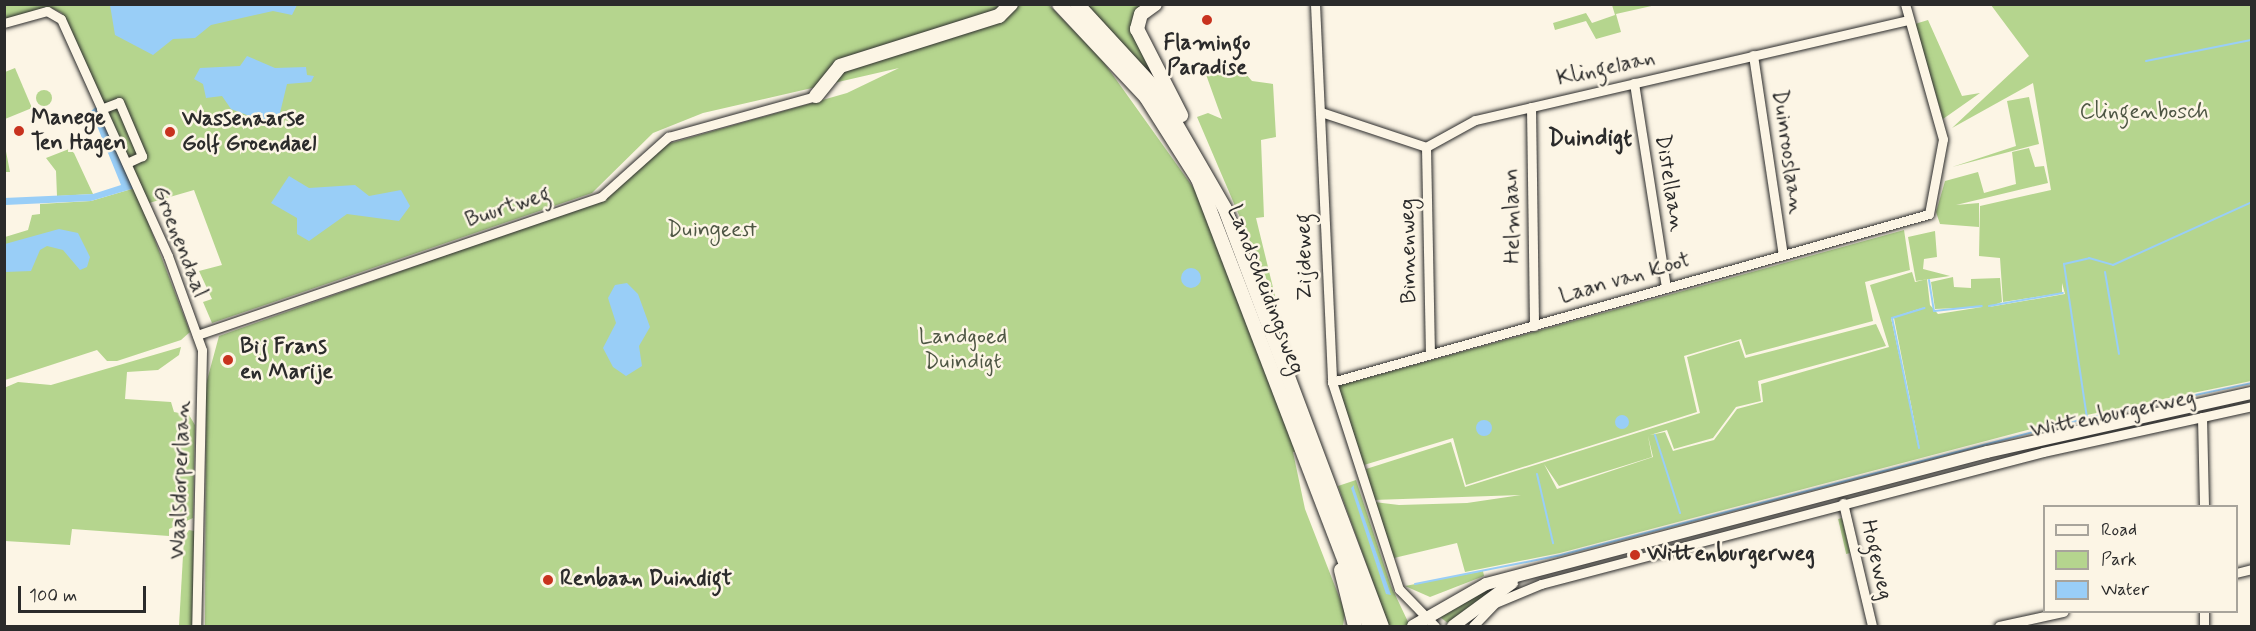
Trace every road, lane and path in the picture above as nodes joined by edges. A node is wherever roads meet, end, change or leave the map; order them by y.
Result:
1 (1011, 4) edge
2 (1059, 4) edge
3 (1077, 4) edge
4 (1155, 4) edge
5 (1316, 4) edge
6 (1905, 4) edge
7 (1909, 20) junction
8 (4, 23) edge
9 (1753, 55) junction
10 (1634, 83) junction
11 (816, 96) joint
12 (1531, 107) junction
13 (101, 109) junction
14 (1321, 112) junction
15 (1190, 140) junction
16 (1426, 147) junction
17 (127, 163) junction
18 (1783, 255) junction
19 (1666, 288) junction
20 (1533, 326) junction
21 (197, 335) junction
22 (1430, 354) junction
23 (1332, 382) junction
24 (2252, 393) edge
25 (2252, 406) edge
26 (2202, 417) junction
27 (1326, 490) junction
28 (1843, 503) junction
29 (2204, 505) edge
30 (1337, 538) junction
31 (1529, 575) junction
32 (2059, 613) edge
33 (1425, 617) junction
34 (196, 627) edge
35 (1355, 627) edge
36 (1370, 627) edge
37 (1382, 627) edge
38 (1413, 627) edge
39 (1435, 627) edge
40 (1453, 627) edge
41 (1473, 627) edge
42 (1872, 627) edge
43 (1999, 627) edge

1 - 11 main road
2 - 27 main road, Landscheidingsweg
3 - 15 main road, Landscheidingsweg
4 - 15 main road
5 - 14 street, Zijdeweg
6 - 7 street
7 - 9 street, Klingelaan
7 - 18 street, Laan van Koot
8 - 13 street, Groenendaal
9 - 10 street, Klingelaan
9 - 18 street, Duinrooslaan
10 - 12 street, Klingelaan
10 - 19 street, Distellaan
11 - 21 street, Buurtweg
12 - 16 street, Klingelaan
12 - 20 street, Helmlaan
13 - 17 street, Groenendaal
13 - 17 street
14 - 16 street
14 - 23 street, Zijdeweg
15 - 27 main road, Landscheidingsweg
16 - 22 street, Binnenweg
17 - 21 street, Groenendaal
18 - 19 street, Laan van Koot
19 - 20 street, Laan van Koot
20 - 22 street, Laan van Koot
21 - 34 street, Waalsdorperlaan
22 - 23 street, Laan van Koot
23 - 33 street, Zijdeweg
24 - 31 street, Wittenburgerweg
25 - 26 street, Wittenburgerweg
26 - 28 street, Wittenburgerweg
26 - 29 street
27 - 30 main road, Landscheidingsweg
27 - 37 main road, Landscheidingsweg
28 - 41 street, Wittenburgerweg
28 - 42 street, Hogeweg
30 - 35 main road
30 - 36 main road, Landscheidingsweg
31 - 33 street, Wittenburgerweg
31 - 40 street, Wittenburgerweg
32 - 43 street
33 - 38 street, Wittenburgerweg
33 - 39 street, Zijdeweg

